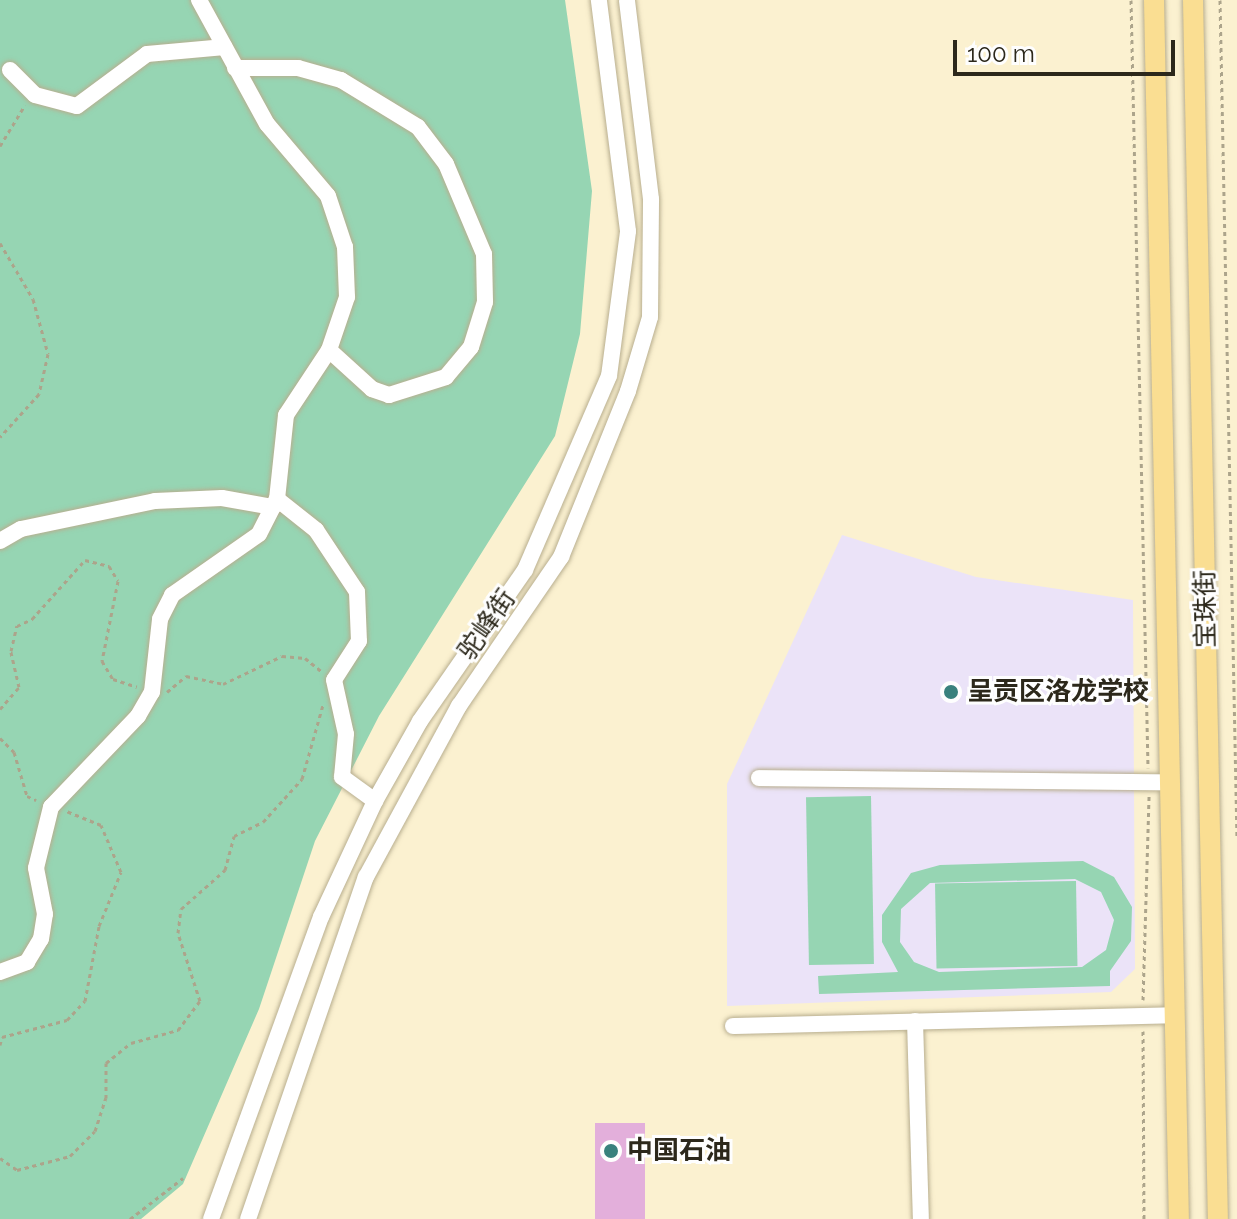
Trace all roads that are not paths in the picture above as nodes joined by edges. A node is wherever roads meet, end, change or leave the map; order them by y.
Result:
1 (199, 0) edge
2 (599, 0) edge
3 (627, 0) edge
4 (1154, 0) edge
5 (1193, 0) edge
6 (225, 47) junction
7 (235, 68) junction
8 (10, 70) dead end
9 (329, 350) junction
10 (275, 503) junction
11 (2, 535) edge
12 (759, 778) dead end
13 (1170, 782) junction
14 (375, 801) junction
15 (0, 972) edge
16 (1175, 1015) junction
17 (915, 1021) junction
18 (733, 1026) dead end
19 (211, 1219) edge
20 (248, 1219) edge
21 (921, 1219) edge
22 (1179, 1219) edge
23 (1218, 1219) edge

1 - 6 street
2 - 14 street, 驼峰街
3 - 20 street, 驼峰街
4 - 13 main road, 宝珠街
5 - 23 main road, 宝珠街
6 - 7 street
6 - 8 street
7 - 9 street
7 - 9 street
9 - 10 street
10 - 11 street
10 - 14 street
10 - 15 street
12 - 13 street
13 - 16 main road, 宝珠街
14 - 19 street, 驼峰街
16 - 17 street
16 - 22 main road, 宝珠街
17 - 18 street
17 - 21 street

